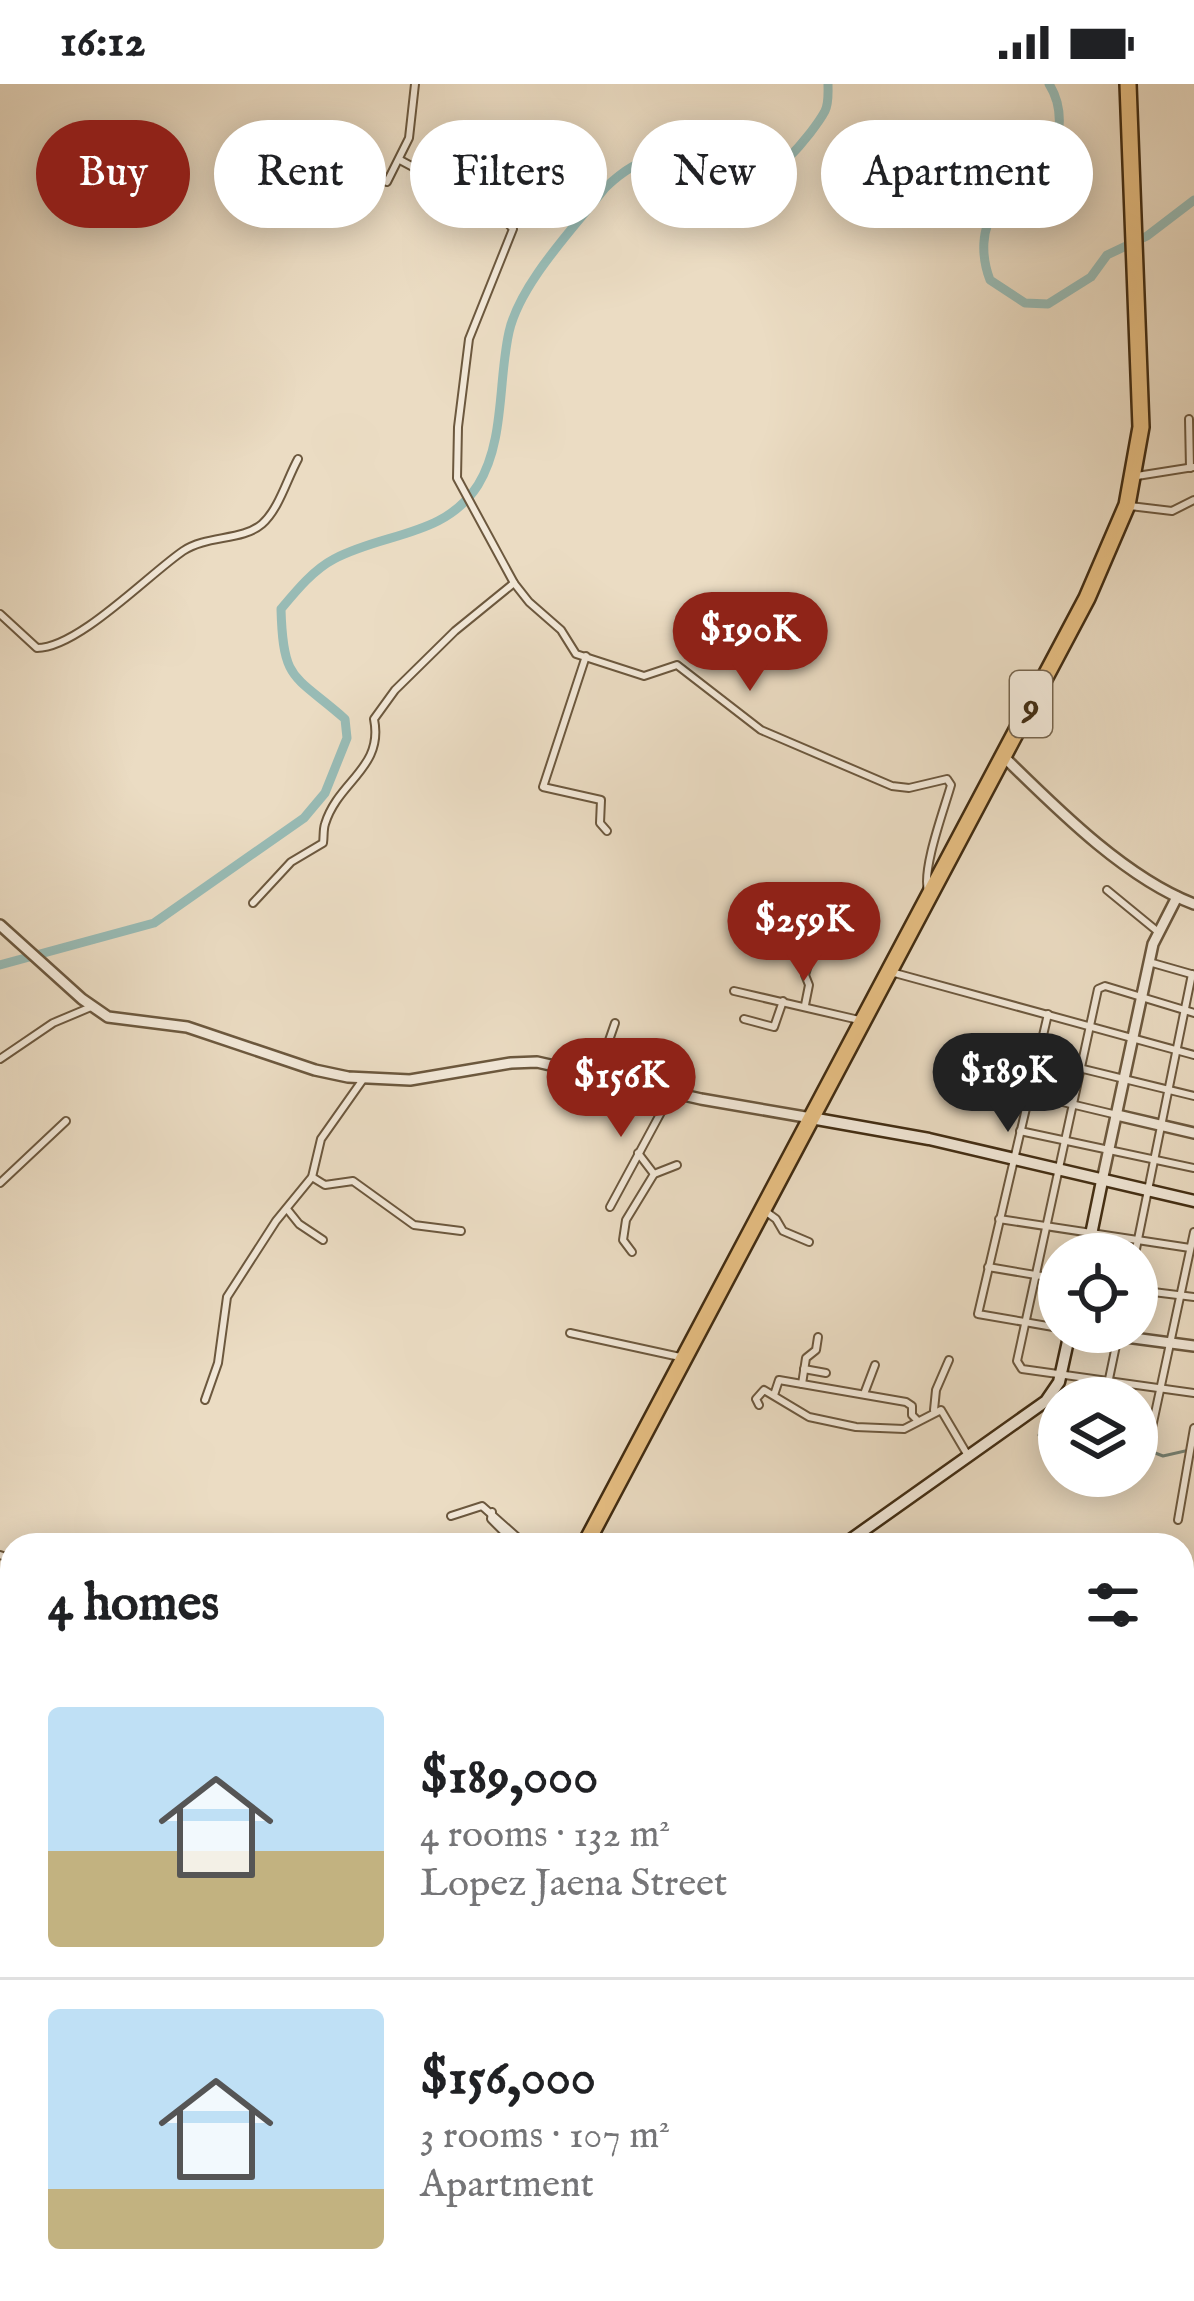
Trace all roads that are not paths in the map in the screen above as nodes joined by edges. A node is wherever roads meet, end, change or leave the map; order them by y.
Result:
1 (415, 84) edge
2 (1128, 84) edge
3 (400, 160) junction
4 (387, 182) dead end
5 (1190, 419) dead end
6 (298, 459) dead end
7 (1192, 467) edge
8 (1133, 477) junction
9 (1194, 500) edge
10 (1127, 506) junction
11 (514, 583) junction
12 (0, 614) edge
13 (586, 656) junction
14 (1003, 756) junction
15 (607, 831) dead end
16 (1107, 890) dead end
17 (930, 893) junction
18 (1177, 897) junction
19 (253, 903) dead end
20 (1194, 904) edge
21 (823, 915) dead end
22 (0, 925) edge
23 (1157, 932) junction
24 (1149, 962) junction
25 (888, 972) junction
26 (1193, 974) edge
27 (734, 991) dead end
28 (1141, 998) junction
29 (783, 1001) junction
30 (805, 1005) junction
31 (91, 1006) junction
32 (1182, 1010) junction
33 (1194, 1013) edge
34 (1048, 1014) junction
35 (744, 1019) dead end
36 (862, 1021) junction
37 (615, 1023) dead end
38 (1090, 1025) junction
39 (1133, 1037) junction
40 (1174, 1050) junction
41 (1194, 1055) edge
42 (1038, 1058) junction
43 (0, 1059) edge
44 (1080, 1068) junction
45 (597, 1075) junction
46 (364, 1078) junction
47 (1124, 1079) junction
48 (1167, 1090) junction
49 (672, 1092) junction
50 (1029, 1094) junction
51 (1194, 1096) edge
52 (1072, 1104) junction
53 (1117, 1115) junction
54 (811, 1118) junction
55 (67, 1121) dead end
56 (1160, 1126) junction
57 (1020, 1131) junction
58 (1194, 1133) edge
59 (1064, 1141) junction
60 (1109, 1150) junction
61 (637, 1153) junction
62 (1012, 1160) junction
63 (1153, 1160) junction
64 (677, 1166) dead end
65 (1194, 1168) edge
66 (1058, 1170) junction
67 (658, 1173) junction
68 (312, 1177) junction
69 (1102, 1181) junction
70 (0, 1183) edge
71 (1146, 1191) junction
72 (1194, 1201) edge
73 (610, 1207) dead end
74 (287, 1209) junction
75 (763, 1210) junction
76 (999, 1219) junction
77 (1046, 1226) junction
78 (461, 1231) dead end
79 (1194, 1232) edge
80 (1085, 1233) edge
81 (1091, 1233) edge
82 (1139, 1233) edge
83 (323, 1240) dead end
84 (809, 1242) dead end
85 (1158, 1243) edge
86 (1192, 1248) edge
87 (632, 1252) dead end
88 (988, 1267) junction
89 (1035, 1275) junction
90 (1038, 1276) edge
91 (1158, 1293) edge
92 (1180, 1296) junction
93 (1194, 1297) edge
94 (1024, 1324) junction
95 (1038, 1326) edge
96 (570, 1333) dead end
97 (818, 1336) dead end
98 (1158, 1340) edge
99 (1170, 1342) junction
100 (1194, 1346) edge
101 (1066, 1353) edge
102 (684, 1358) junction
103 (949, 1360) dead end
104 (874, 1365) dead end
105 (804, 1369) junction
106 (826, 1373) dead end
107 (1061, 1375) junction
108 (1074, 1377) edge
109 (802, 1384) junction
110 (1160, 1387) junction
111 (1194, 1393) edge
112 (864, 1394) junction
113 (774, 1395) junction
114 (1158, 1397) edge
115 (205, 1400) dead end
116 (759, 1405) dead end
117 (934, 1410) junction
118 (917, 1421) junction
119 (1194, 1428) edge
120 (967, 1454) junction
121 (1189, 1476) edge
122 (1179, 1504) junction
123 (1194, 1506) edge
124 (492, 1513) junction
125 (452, 1516) dead end
126 (1178, 1520) dead end
127 (505, 1533) edge
128 (513, 1533) edge
129 (591, 1533) edge
130 (858, 1533) edge

1 - 3 street
2 - 8 highway, 9
3 - 4 street
3 - 11 street
5 - 7 street
6 - 12 street
7 - 8 street
8 - 10 highway, 9
9 - 10 street
10 - 14 highway, 9
11 - 13 street
11 - 19 street
13 - 15 street
13 - 17 street
14 - 17 highway, 9
14 - 18 street
16 - 23 street
17 - 25 highway, 9
18 - 20 street
18 - 23 street
21 - 30 street
22 - 31 street
23 - 24 street
24 - 26 street
24 - 28 street
25 - 34 street
25 - 36 highway, 9
26 - 32 street
27 - 29 street
28 - 32 street
28 - 38 street
28 - 39 street
29 - 30 street
29 - 35 street
30 - 36 street
31 - 43 street
31 - 46 street
32 - 33 street
32 - 40 street
34 - 38 street
34 - 42 street
36 - 54 highway, 9
37 - 45 street
38 - 39 street
38 - 44 street
39 - 40 street
39 - 47 street
40 - 41 street
40 - 48 street
42 - 44 street
42 - 50 street
44 - 47 street
44 - 52 street
45 - 46 street
45 - 49 street
46 - 68 street
47 - 48 street
47 - 53 street
48 - 51 street
48 - 56 street
49 - 54 street
49 - 61 street
50 - 52 street
50 - 57 street
52 - 53 street
52 - 59 street
53 - 56 street
53 - 60 street
54 - 62 main road
54 - 75 highway, 9
55 - 70 street
56 - 58 street
56 - 63 street
57 - 59 street
57 - 62 street
59 - 60 street
59 - 66 street
60 - 63 street
60 - 69 street
61 - 67 street
61 - 73 street
62 - 66 main road
62 - 76 street
63 - 65 street
63 - 71 street
64 - 67 street
66 - 69 main road
66 - 77 street
67 - 87 street
68 - 74 street
68 - 78 street
69 - 71 main road
69 - 81 main road
71 - 72 main road
71 - 82 street
74 - 83 street
74 - 115 street
75 - 84 street
75 - 102 highway, 9
76 - 77 street
76 - 88 street
77 - 80 street
77 - 89 street
79 - 86 street
85 - 86 street
86 - 92 street
88 - 89 street
88 - 94 street
89 - 90 street
89 - 94 street
91 - 92 street
92 - 93 street
92 - 99 street
94 - 95 street
94 - 107 street
96 - 102 street
97 - 105 street
98 - 99 street
99 - 100 street
99 - 110 street
101 - 107 main road
102 - 129 highway, 9
103 - 117 street
104 - 112 street
105 - 106 street
105 - 109 street
107 - 108 street
107 - 120 main road
109 - 112 street
109 - 113 street
110 - 111 street
110 - 114 street
112 - 118 street
113 - 116 street
113 - 118 street
117 - 118 street
117 - 120 street
119 - 121 street
120 - 130 main road
121 - 122 street
122 - 123 street
122 - 126 street
124 - 125 street
124 - 127 street
124 - 128 street

